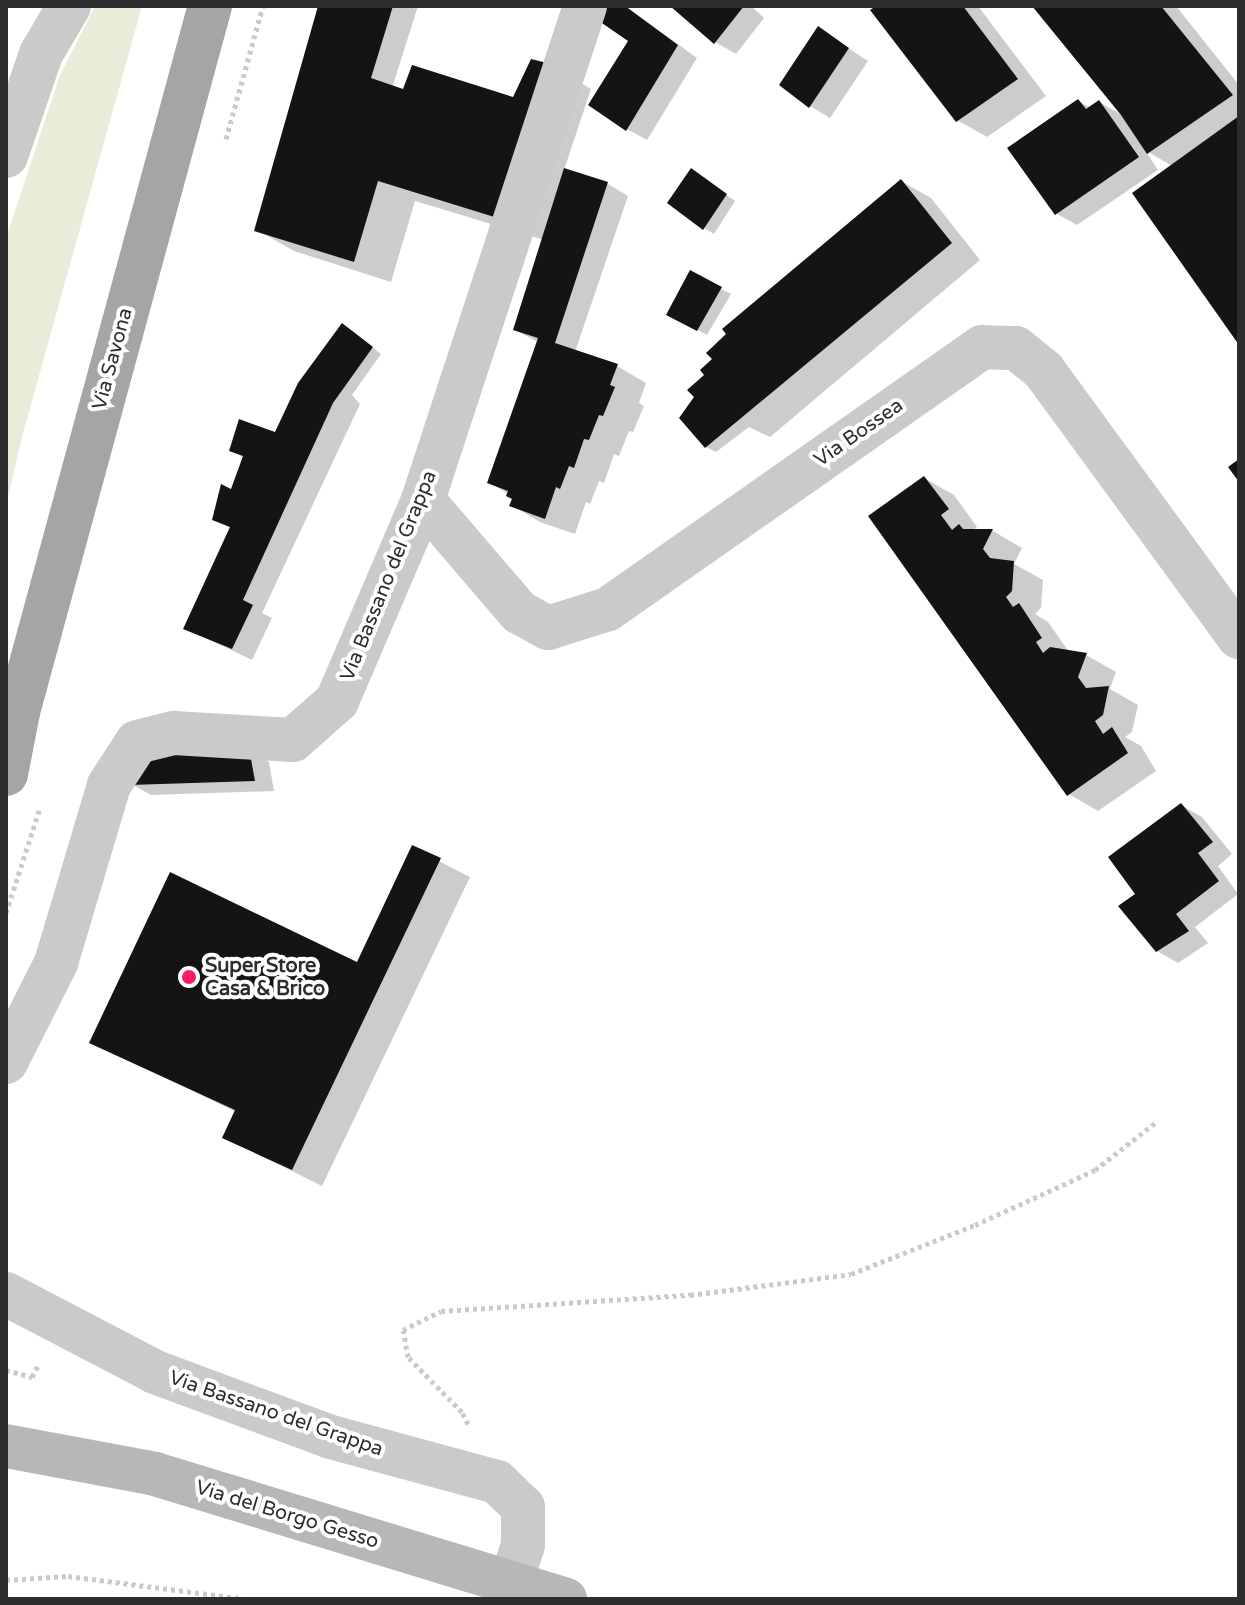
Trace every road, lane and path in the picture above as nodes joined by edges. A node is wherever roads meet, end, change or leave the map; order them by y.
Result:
1 (69, 6) edge
2 (210, 6) edge
3 (585, 6) edge
4 (6, 156) edge
5 (423, 500) junction
6 (1239, 637) edge
7 (12, 724) edge
8 (6, 774) edge
9 (6, 1062) edge
10 (1155, 1123) dead end
11 (6, 1294) edge
12 (29, 1356) dead end
13 (6, 1370) edge
14 (6, 1446) edge
15 (497, 1482) junction
16 (6, 1580) edge
17 (511, 1583) junction
18 (246, 1599) edge
19 (565, 1599) edge

1 - 4 street
2 - 7 main road, Via Savona
3 - 5 street, Via Bassano del Grappa
5 - 6 street, Via Bossea
5 - 9 street, Via Bassano del Grappa
7 - 8 main road, Via Savona
10 - 15 path
11 - 15 street, Via Bassano del Grappa
12 - 13 path
14 - 17 main road, Via del Borgo Gesso
15 - 17 street
16 - 18 path
17 - 19 main road, Via del Borgo Gesso

